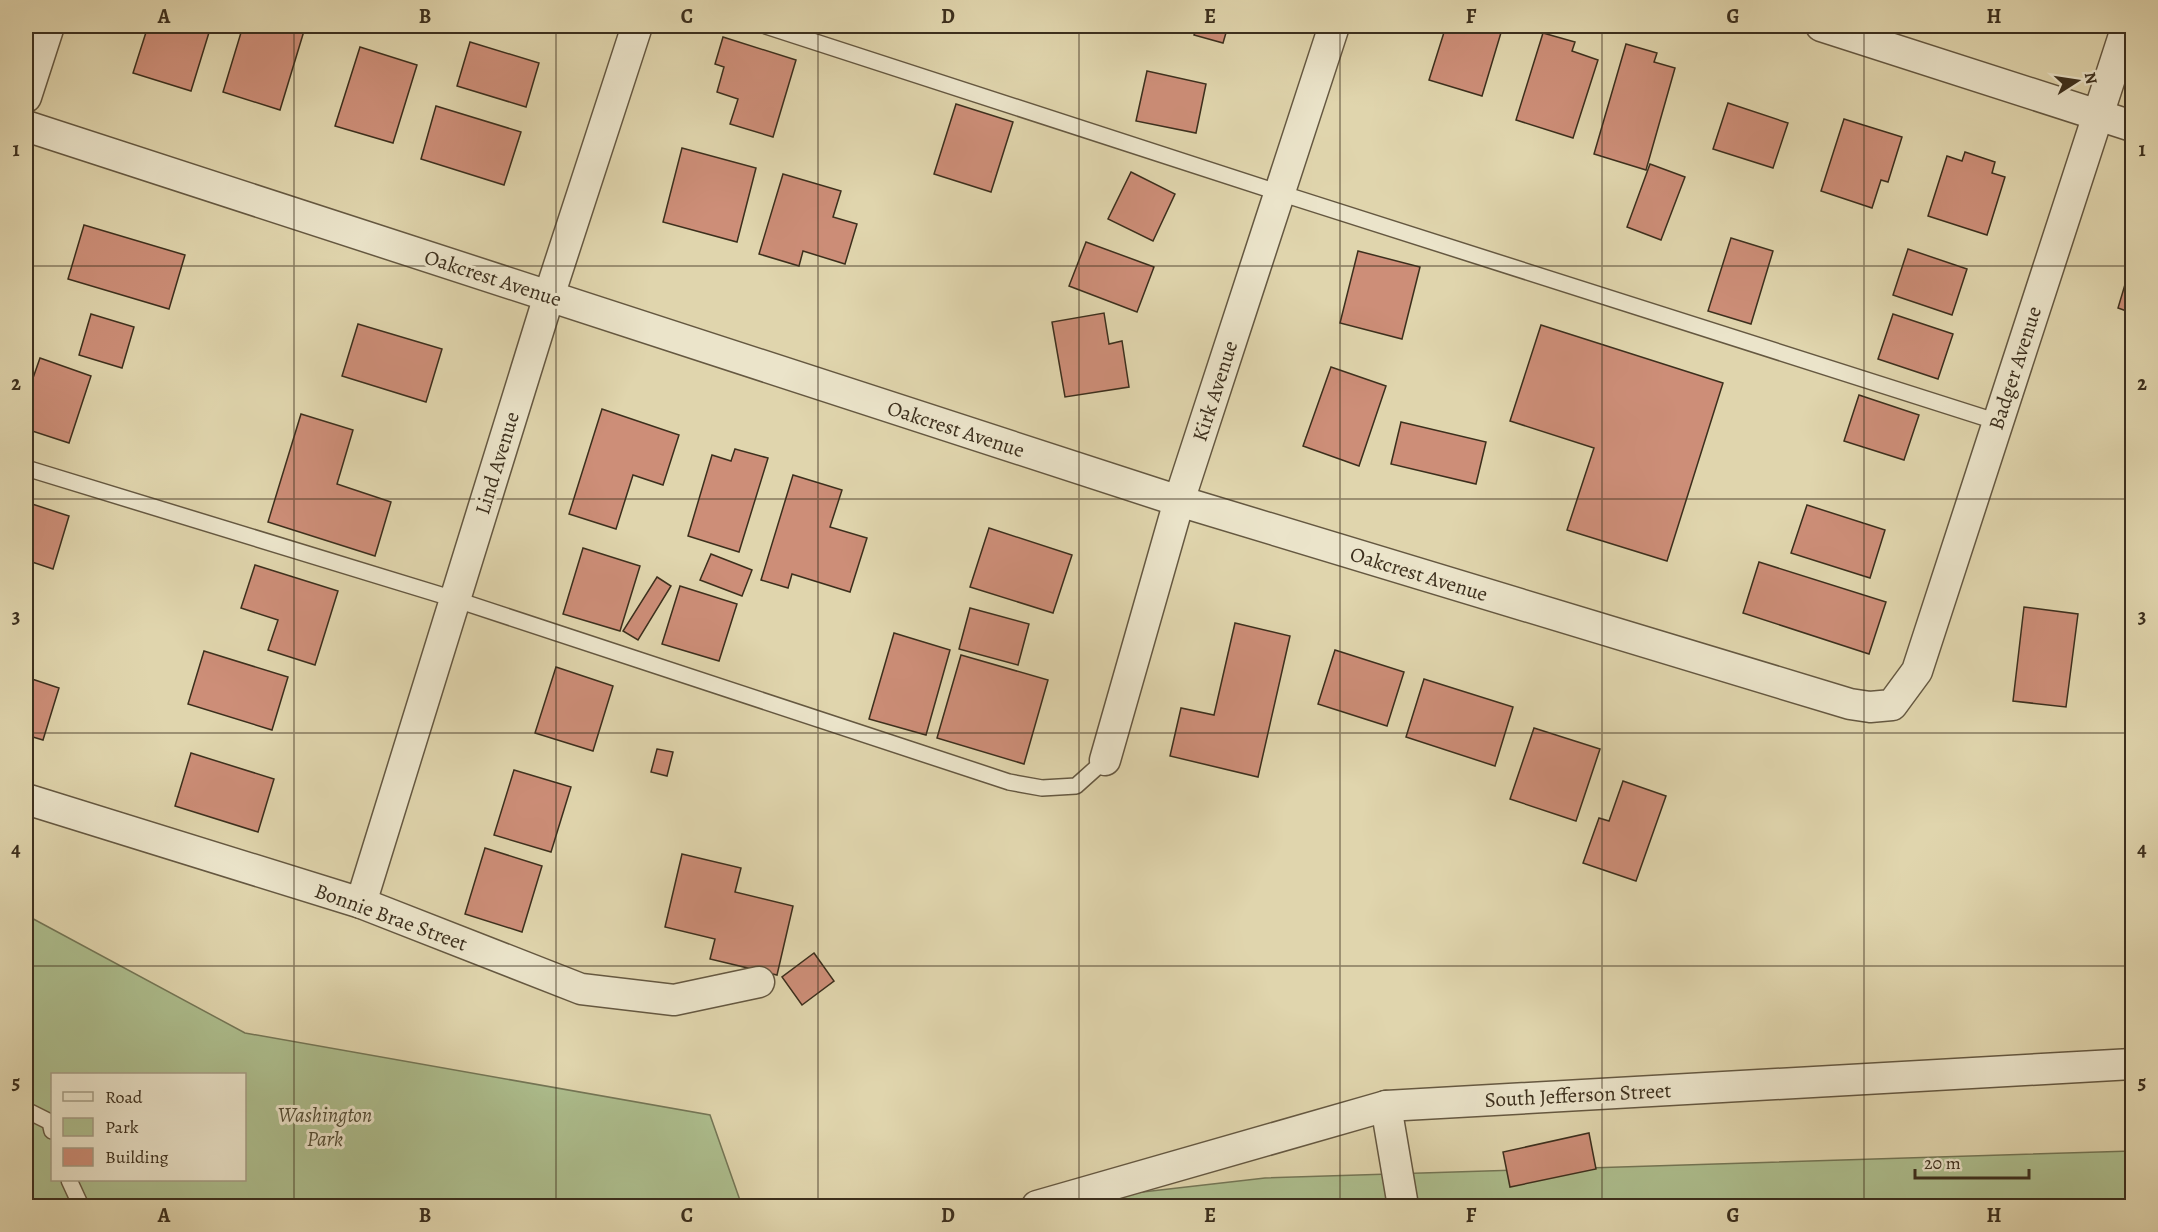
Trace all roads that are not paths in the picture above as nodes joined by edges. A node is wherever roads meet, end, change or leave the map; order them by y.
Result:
1 (49, 26) edge
2 (637, 26) edge
3 (766, 26) edge
4 (1334, 26) edge
5 (1821, 26) edge
6 (2127, 26) edge
7 (26, 96) edge
8 (2098, 116) junction
9 (26, 126) edge
10 (2133, 126) edge
11 (1280, 193) junction
12 (549, 296) junction
13 (1998, 422) junction
14 (26, 468) edge
15 (1179, 501) junction
16 (454, 599) junction
17 (1892, 705) joint
18 (1105, 760) joint
19 (26, 799) edge
20 (361, 903) junction
21 (759, 982) dead end
22 (2133, 1064) edge
23 (1386, 1106) junction
24 (26, 1110) edge
25 (51, 1126) edge
26 (70, 1181) edge
27 (81, 1206) edge
28 (1036, 1206) edge
29 (1403, 1206) edge

1 - 7 street
2 - 12 street, Lind Avenue
3 - 11 lane
4 - 11 street, Kirk Avenue
5 - 8 street
6 - 8 street, Badger Avenue
8 - 10 street
8 - 13 street, Badger Avenue
9 - 12 street, Oakcrest Avenue
11 - 13 lane
11 - 15 street, Kirk Avenue
12 - 15 street, Oakcrest Avenue
12 - 16 street, Lind Avenue
13 - 17 street, Badger Avenue
14 - 16 lane
15 - 17 street, Oakcrest Avenue
15 - 18 street, Kirk Avenue
16 - 18 lane
16 - 20 street, Lind Avenue
19 - 20 street, Bonnie Brae Street
20 - 21 street, Bonnie Brae Street
22 - 23 street, South Jefferson Street
23 - 28 street, South Jefferson Street
23 - 29 street
24 - 25 lane
26 - 27 lane

